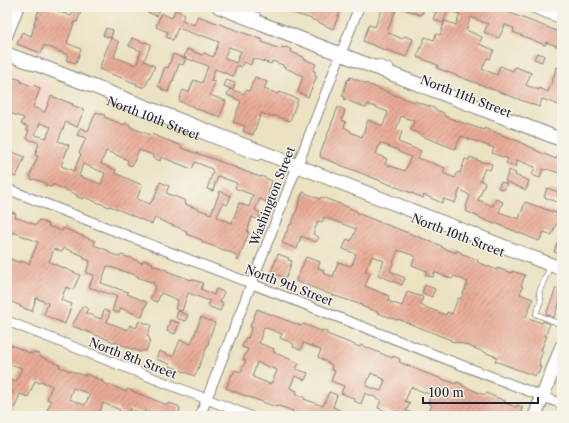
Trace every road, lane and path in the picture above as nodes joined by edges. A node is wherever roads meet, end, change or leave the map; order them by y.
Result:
1 (18, 7) edge
2 (219, 7) edge
3 (237, 7) edge
4 (359, 7) edge
5 (533, 7) edge
6 (265, 18) dead end
7 (562, 18) edge
8 (7, 35) edge
9 (7, 54) edge
10 (340, 54) junction
11 (369, 66) junction
12 (393, 68) dead end
13 (105, 98) dead end
14 (562, 140) edge
15 (266, 154) junction
16 (297, 166) junction
17 (7, 189) edge
18 (556, 267) edge
19 (252, 283) junction
20 (7, 321) edge
21 (562, 325) edge
22 (562, 346) edge
23 (543, 396) junction
24 (206, 399) junction
25 (562, 404) edge
26 (200, 416) edge
27 (250, 416) edge
28 (535, 416) edge

1 - 8 street
2 - 10 main road, North 11th Street
3 - 6 lane
4 - 10 street, Washington Street
5 - 7 street
9 - 15 main road, North 10th Street
10 - 11 main road, North 11th Street
10 - 16 street, Washington Street
11 - 12 lane, North 11th Street
11 - 14 main road, North 11th Street
13 - 15 lane, North 10th Street
15 - 16 main road, North 10th Street
16 - 18 main road, North 10th Street
16 - 19 street, Washington Street
17 - 19 street, North 9th Street
18 - 21 lane
19 - 23 street, North 9th Street
19 - 24 street, Washington Street
20 - 24 street, North 8th Street
22 - 23 main road
23 - 25 street, North 9th Street
23 - 28 main road
24 - 26 street, Washington Street
24 - 27 street, North 8th Street

